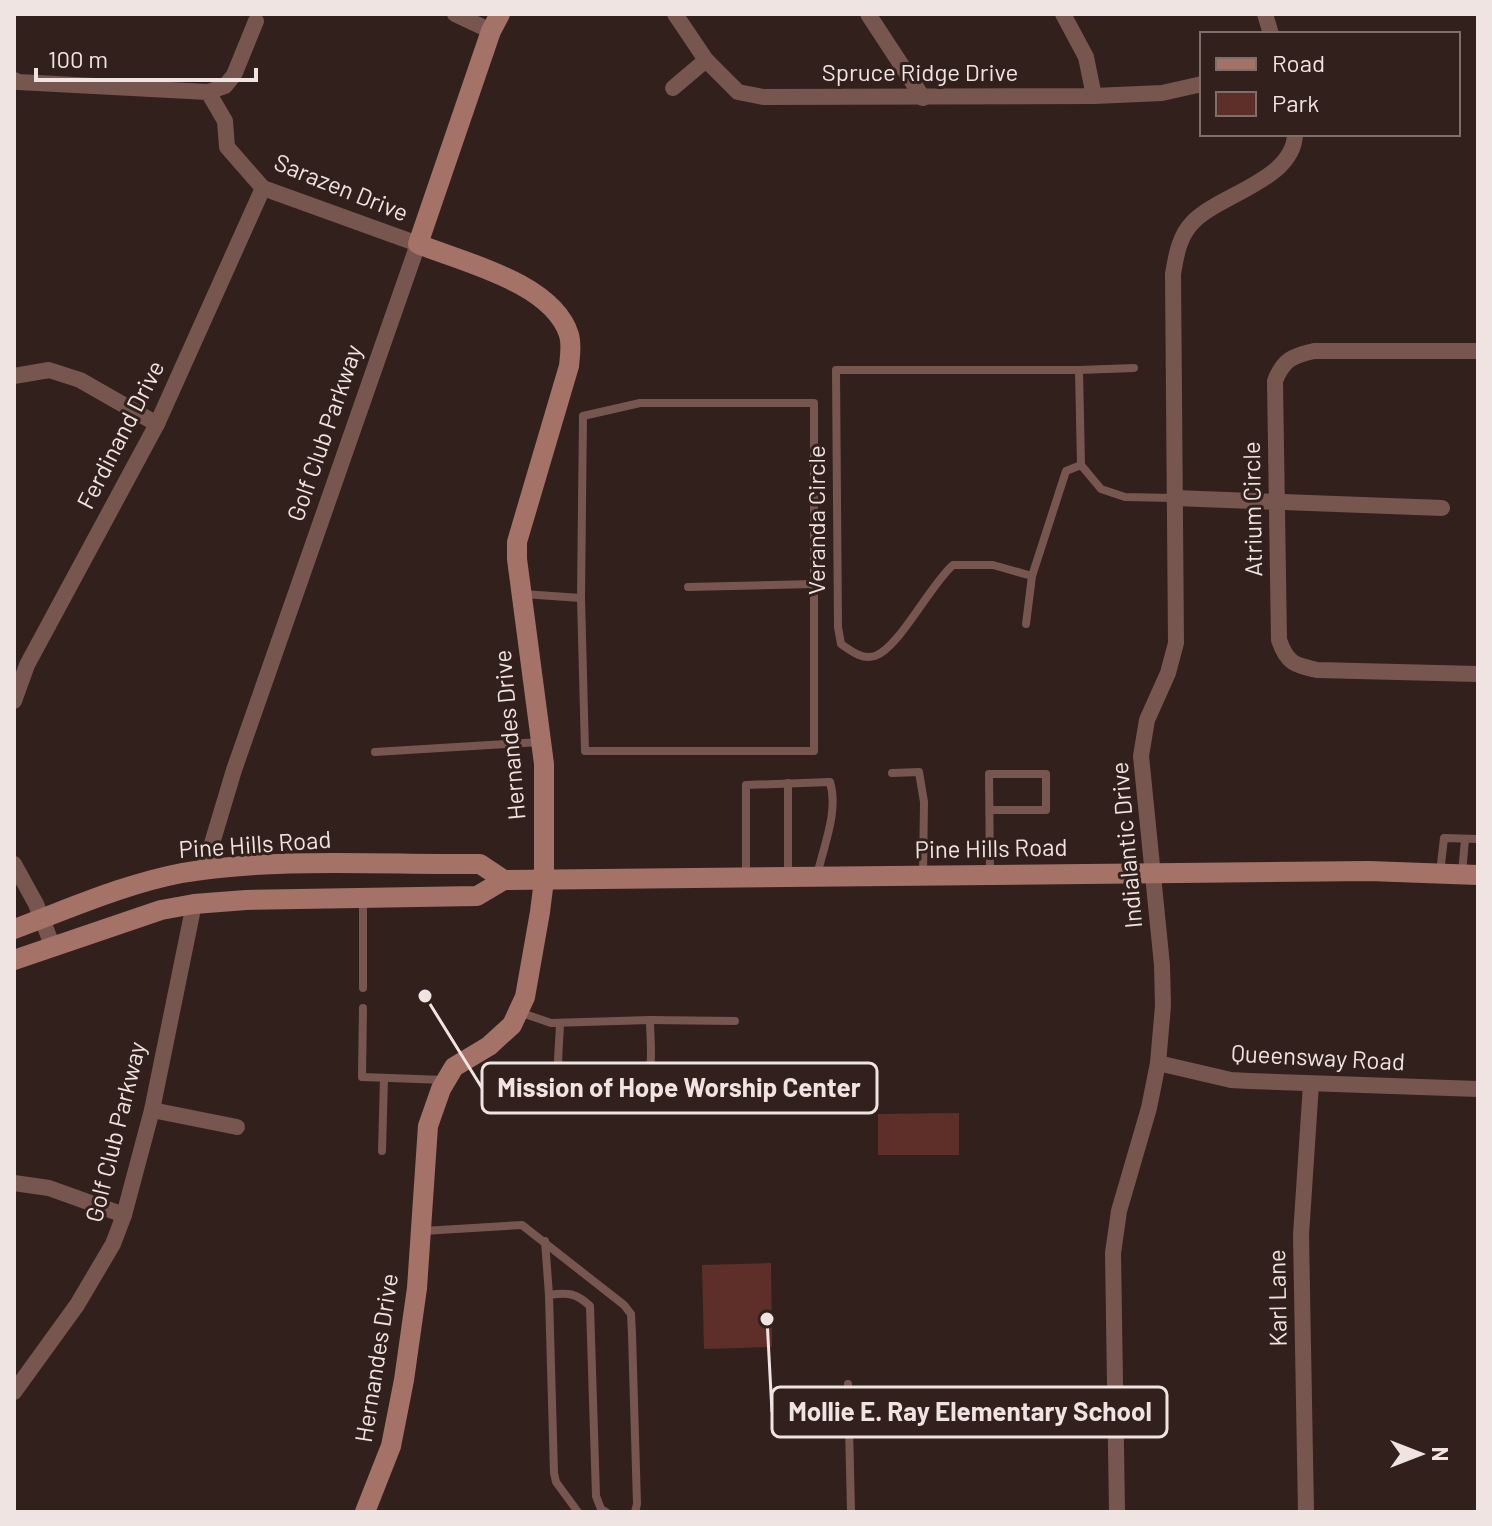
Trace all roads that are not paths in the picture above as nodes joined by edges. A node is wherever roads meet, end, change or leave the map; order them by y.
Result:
1 (455, 14) edge
2 (675, 14) edge
3 (868, 14) edge
4 (1063, 14) edge
5 (256, 21) dead end
6 (495, 23) edge
7 (706, 60) junction
8 (14, 80) edge
9 (1200, 84) edge
10 (673, 88) dead end
11 (208, 92) junction
12 (1094, 96) junction
13 (923, 98) junction
14 (1295, 136) edge
15 (263, 188) junction
16 (418, 244) junction
17 (1478, 351) edge
18 (1134, 368) dead end
19 (1079, 370) junction
20 (14, 376) edge
21 (157, 424) junction
22 (1081, 465) junction
23 (1175, 498) junction
24 (1277, 502) junction
25 (1442, 508) dead end
26 (1032, 576) junction
27 (814, 584) junction
28 (688, 587) dead end
29 (522, 594) junction
30 (581, 598) junction
31 (1026, 624) dead end
32 (1478, 674) edge
33 (14, 701) edge
34 (541, 742) junction
35 (375, 752) dead end
36 (892, 773) dead end
37 (788, 783) junction
38 (990, 810) junction
39 (1465, 839) junction
40 (1478, 839) edge
41 (14, 864) edge
42 (204, 870) junction
43 (1153, 873) junction
44 (1440, 873) junction
45 (1470, 874) edge
46 (990, 875) junction
47 (923, 876) junction
48 (788, 877) junction
49 (817, 877) junction
50 (746, 878) junction
51 (504, 880) junction
52 (544, 880) junction
53 (363, 898) junction
54 (194, 904) junction
55 (42, 918) junction
56 (14, 929) edge
57 (53, 947) junction
58 (14, 960) edge
59 (363, 988) dead end
60 (363, 1008) dead end
61 (518, 1011) junction
62 (650, 1020) junction
63 (735, 1021) dead end
64 (560, 1023) junction
65 (1158, 1063) junction
66 (384, 1078) junction
67 (446, 1080) junction
68 (1311, 1084) junction
69 (1478, 1089) edge
70 (152, 1110) junction
71 (237, 1127) dead end
72 (382, 1151) dead end
73 (14, 1183) edge
74 (124, 1215) junction
75 (421, 1231) junction
76 (545, 1241) junction
77 (549, 1295) junction
78 (848, 1384) dead end
79 (14, 1392) edge
80 (365, 1512) edge
81 (578, 1512) edge
82 (606, 1512) edge
83 (635, 1512) edge
84 (851, 1512) edge
85 (1117, 1512) edge
86 (1306, 1512) edge

1 - 6 street
2 - 7 street, Spruce Ridge Drive
3 - 13 street
4 - 12 street
5 - 11 street
6 - 16 main road, Golf Club Parkway
7 - 10 street
7 - 13 street, Spruce Ridge Drive
8 - 11 street
9 - 12 street, Spruce Ridge Drive
11 - 15 street, Sarazen Drive
12 - 13 street, Spruce Ridge Drive
14 - 23 street, Indialantic Drive
15 - 16 street, Sarazen Drive
15 - 21 street, Ferdinand Drive
16 - 29 main road, Hernandes Drive
16 - 42 street, Golf Club Parkway
17 - 24 street, Atrium Circle
18 - 19 lane
19 - 22 lane
19 - 26 lane, Veranda Circle
20 - 21 street
21 - 33 street, Ferdinand Drive
22 - 23 lane
22 - 26 lane
23 - 24 street
23 - 43 street, Indialantic Drive
24 - 25 street
24 - 32 street, Atrium Circle
26 - 31 lane
27 - 28 lane
27 - 30 lane
27 - 30 lane
29 - 30 lane
29 - 34 main road, Hernandes Drive
34 - 35 lane
34 - 52 main road, Hernandes Drive
36 - 47 lane
37 - 48 lane
37 - 49 lane
37 - 50 lane
38 - 38 lane
38 - 46 lane
39 - 40 lane
39 - 44 lane
39 - 45 lane
41 - 55 street
42 - 51 main road, Pine Hills Road
42 - 55 main road, Pine Hills Road
43 - 44 main road, Pine Hills Road
43 - 46 main road, Pine Hills Road
43 - 65 street, Indialantic Drive
44 - 45 main road, Pine Hills Road
46 - 47 main road, Pine Hills Road
47 - 49 main road, Pine Hills Road
48 - 49 main road, Pine Hills Road
48 - 50 main road, Pine Hills Road
50 - 52 main road, Pine Hills Road
51 - 52 main road, Pine Hills Road
51 - 53 main road, Pine Hills Road
52 - 61 main road, Hernandes Drive
53 - 54 main road, Pine Hills Road
53 - 59 lane
54 - 57 main road, Pine Hills Road
54 - 70 street, Golf Club Parkway
55 - 56 main road, Pine Hills Road
55 - 57 street
57 - 58 main road, Pine Hills Road
60 - 66 lane
61 - 64 lane
61 - 67 main road, Hernandes Drive
62 - 63 lane
62 - 64 lane
62 - 64 lane
65 - 68 street, Queensway Road
65 - 85 street, Indialantic Drive
66 - 67 lane
66 - 72 lane
67 - 75 main road, Hernandes Drive
68 - 69 street, Queensway Road
68 - 86 street, Karl Lane
70 - 71 street
70 - 74 street, Golf Club Parkway
73 - 74 street
74 - 79 street, Golf Club Parkway
75 - 76 lane
75 - 80 main road, Hernandes Drive
76 - 77 lane
76 - 83 lane
77 - 81 lane
77 - 82 lane
78 - 84 lane

